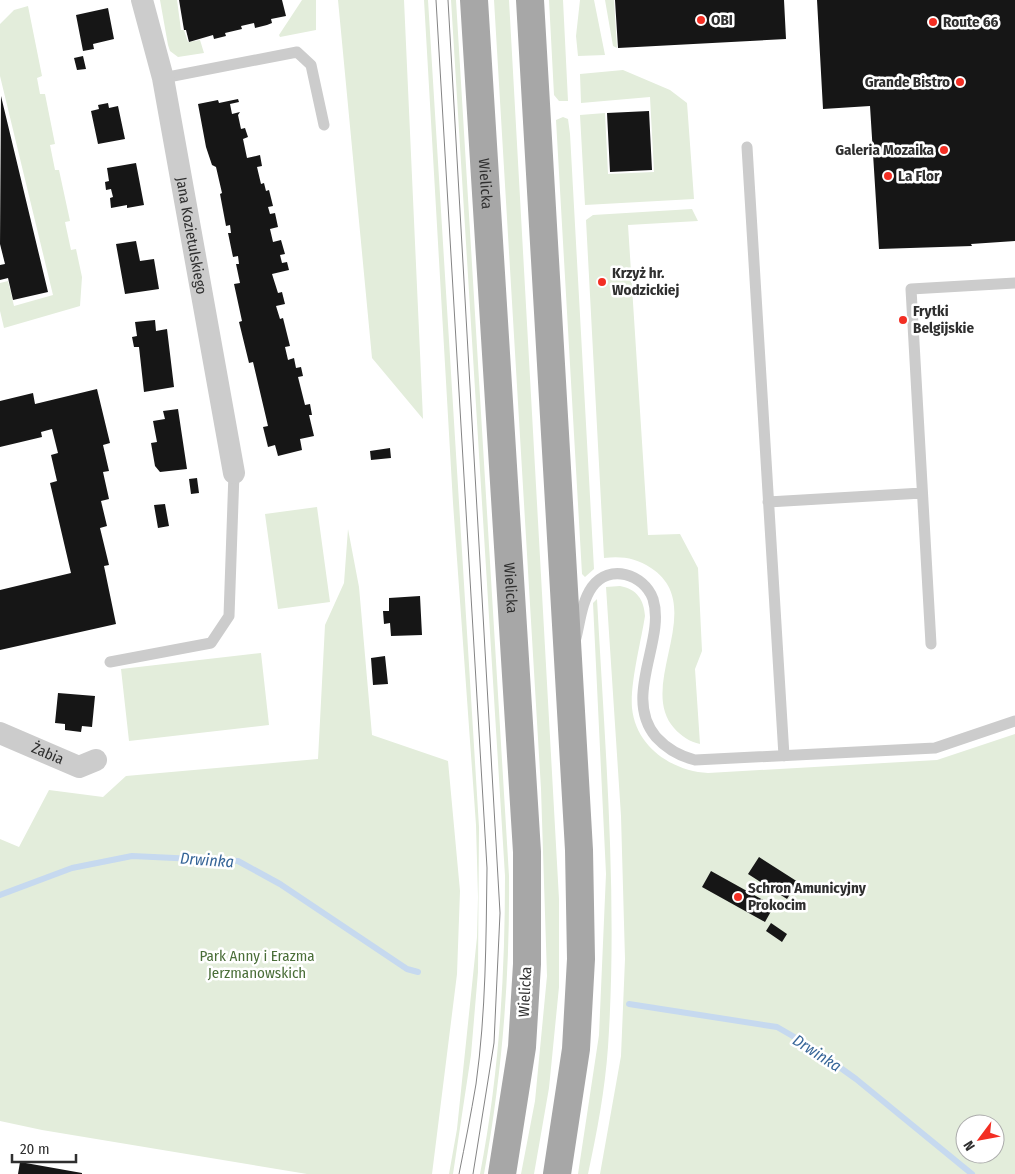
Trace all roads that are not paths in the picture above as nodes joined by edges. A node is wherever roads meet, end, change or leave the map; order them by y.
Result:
1 (142, 0) edge
2 (474, 0) edge
3 (530, 0) edge
4 (163, 78) junction
5 (324, 125) dead end
6 (747, 147) dead end
7 (1015, 283) edge
8 (234, 473) joint
9 (922, 493) junction
10 (768, 502) junction
11 (931, 644) dead end
12 (110, 662) dead end
13 (568, 668) junction
14 (1015, 721) edge
15 (0, 733) edge
16 (784, 756) junction
17 (96, 760) dead end
18 (502, 1174) edge
19 (556, 1174) edge

1 - 4 street, Jana Kozietulskiego
2 - 18 main road, Wielicka
3 - 13 main road
4 - 5 lane
4 - 8 street, Jana Kozietulskiego
6 - 10 lane
7 - 9 lane
8 - 12 lane
9 - 10 lane
9 - 11 lane
10 - 16 lane
13 - 16 lane
13 - 19 main road
14 - 16 lane
15 - 17 street, Żabia

